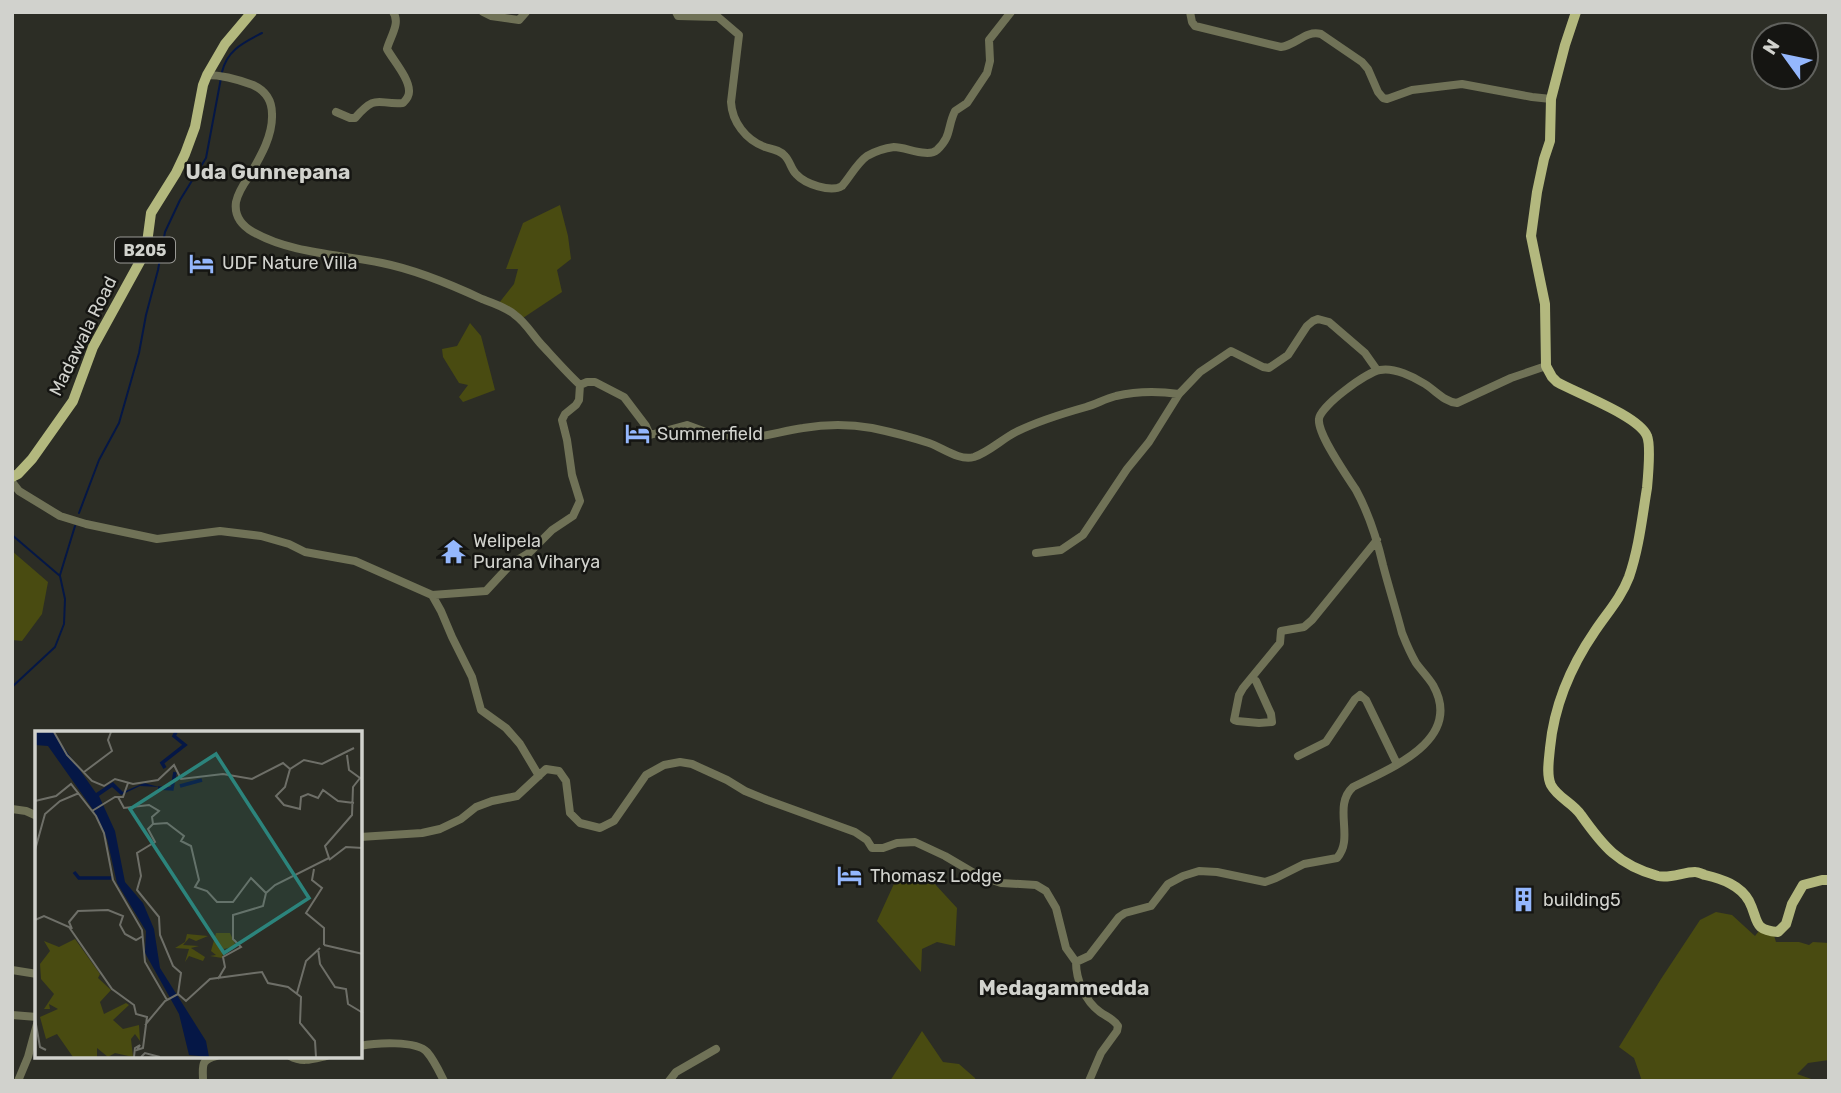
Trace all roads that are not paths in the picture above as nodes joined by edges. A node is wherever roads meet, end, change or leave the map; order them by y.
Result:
1 (251, 12) edge
2 (393, 12) edge
3 (484, 12) edge
4 (526, 12) edge
5 (676, 12) edge
6 (1012, 12) edge
7 (1190, 12) edge
8 (1576, 12) edge
9 (212, 75) junction
10 (1551, 99) junction
11 (336, 111) dead end
12 (1546, 366) junction
13 (1377, 370) junction
14 (580, 385) junction
15 (1179, 394) junction
16 (12, 477) edge
17 (12, 482) edge
18 (1377, 540) junction
19 (1036, 554) dead end
20 (432, 595) junction
21 (1256, 681) dead end
22 (1298, 755) dead end
23 (1396, 764) junction
24 (539, 776) junction
25 (12, 809) edge
26 (35, 815) edge
27 (362, 837) edge
28 (1829, 880) edge
29 (1076, 962) junction
30 (12, 970) edge
31 (35, 974) edge
32 (12, 1015) edge
33 (35, 1017) edge
34 (35, 1031) edge
35 (362, 1046) edge
36 (716, 1049) dead end
37 (210, 1058) edge
38 (294, 1058) edge
39 (318, 1058) edge
40 (18, 1081) edge
41 (203, 1081) edge
42 (444, 1081) edge
43 (669, 1081) edge
44 (1089, 1081) edge

1 - 9 main road, Madawala Road / B205
2 - 11 street
3 - 4 street
5 - 6 street
7 - 10 street
8 - 10 main road
9 - 14 street
9 - 16 main road, Madawala Road / B205
10 - 12 main road
12 - 13 street
12 - 28 main road
13 - 15 street
13 - 18 street
14 - 15 street
14 - 20 street
15 - 19 street
17 - 20 street
18 - 21 street
18 - 23 street
20 - 24 street
22 - 23 street
23 - 29 street
24 - 27 street
24 - 29 street
25 - 26 street
29 - 44 street
30 - 31 street
32 - 33 street
34 - 40 street
35 - 42 street
36 - 43 street
37 - 41 street
38 - 39 street

